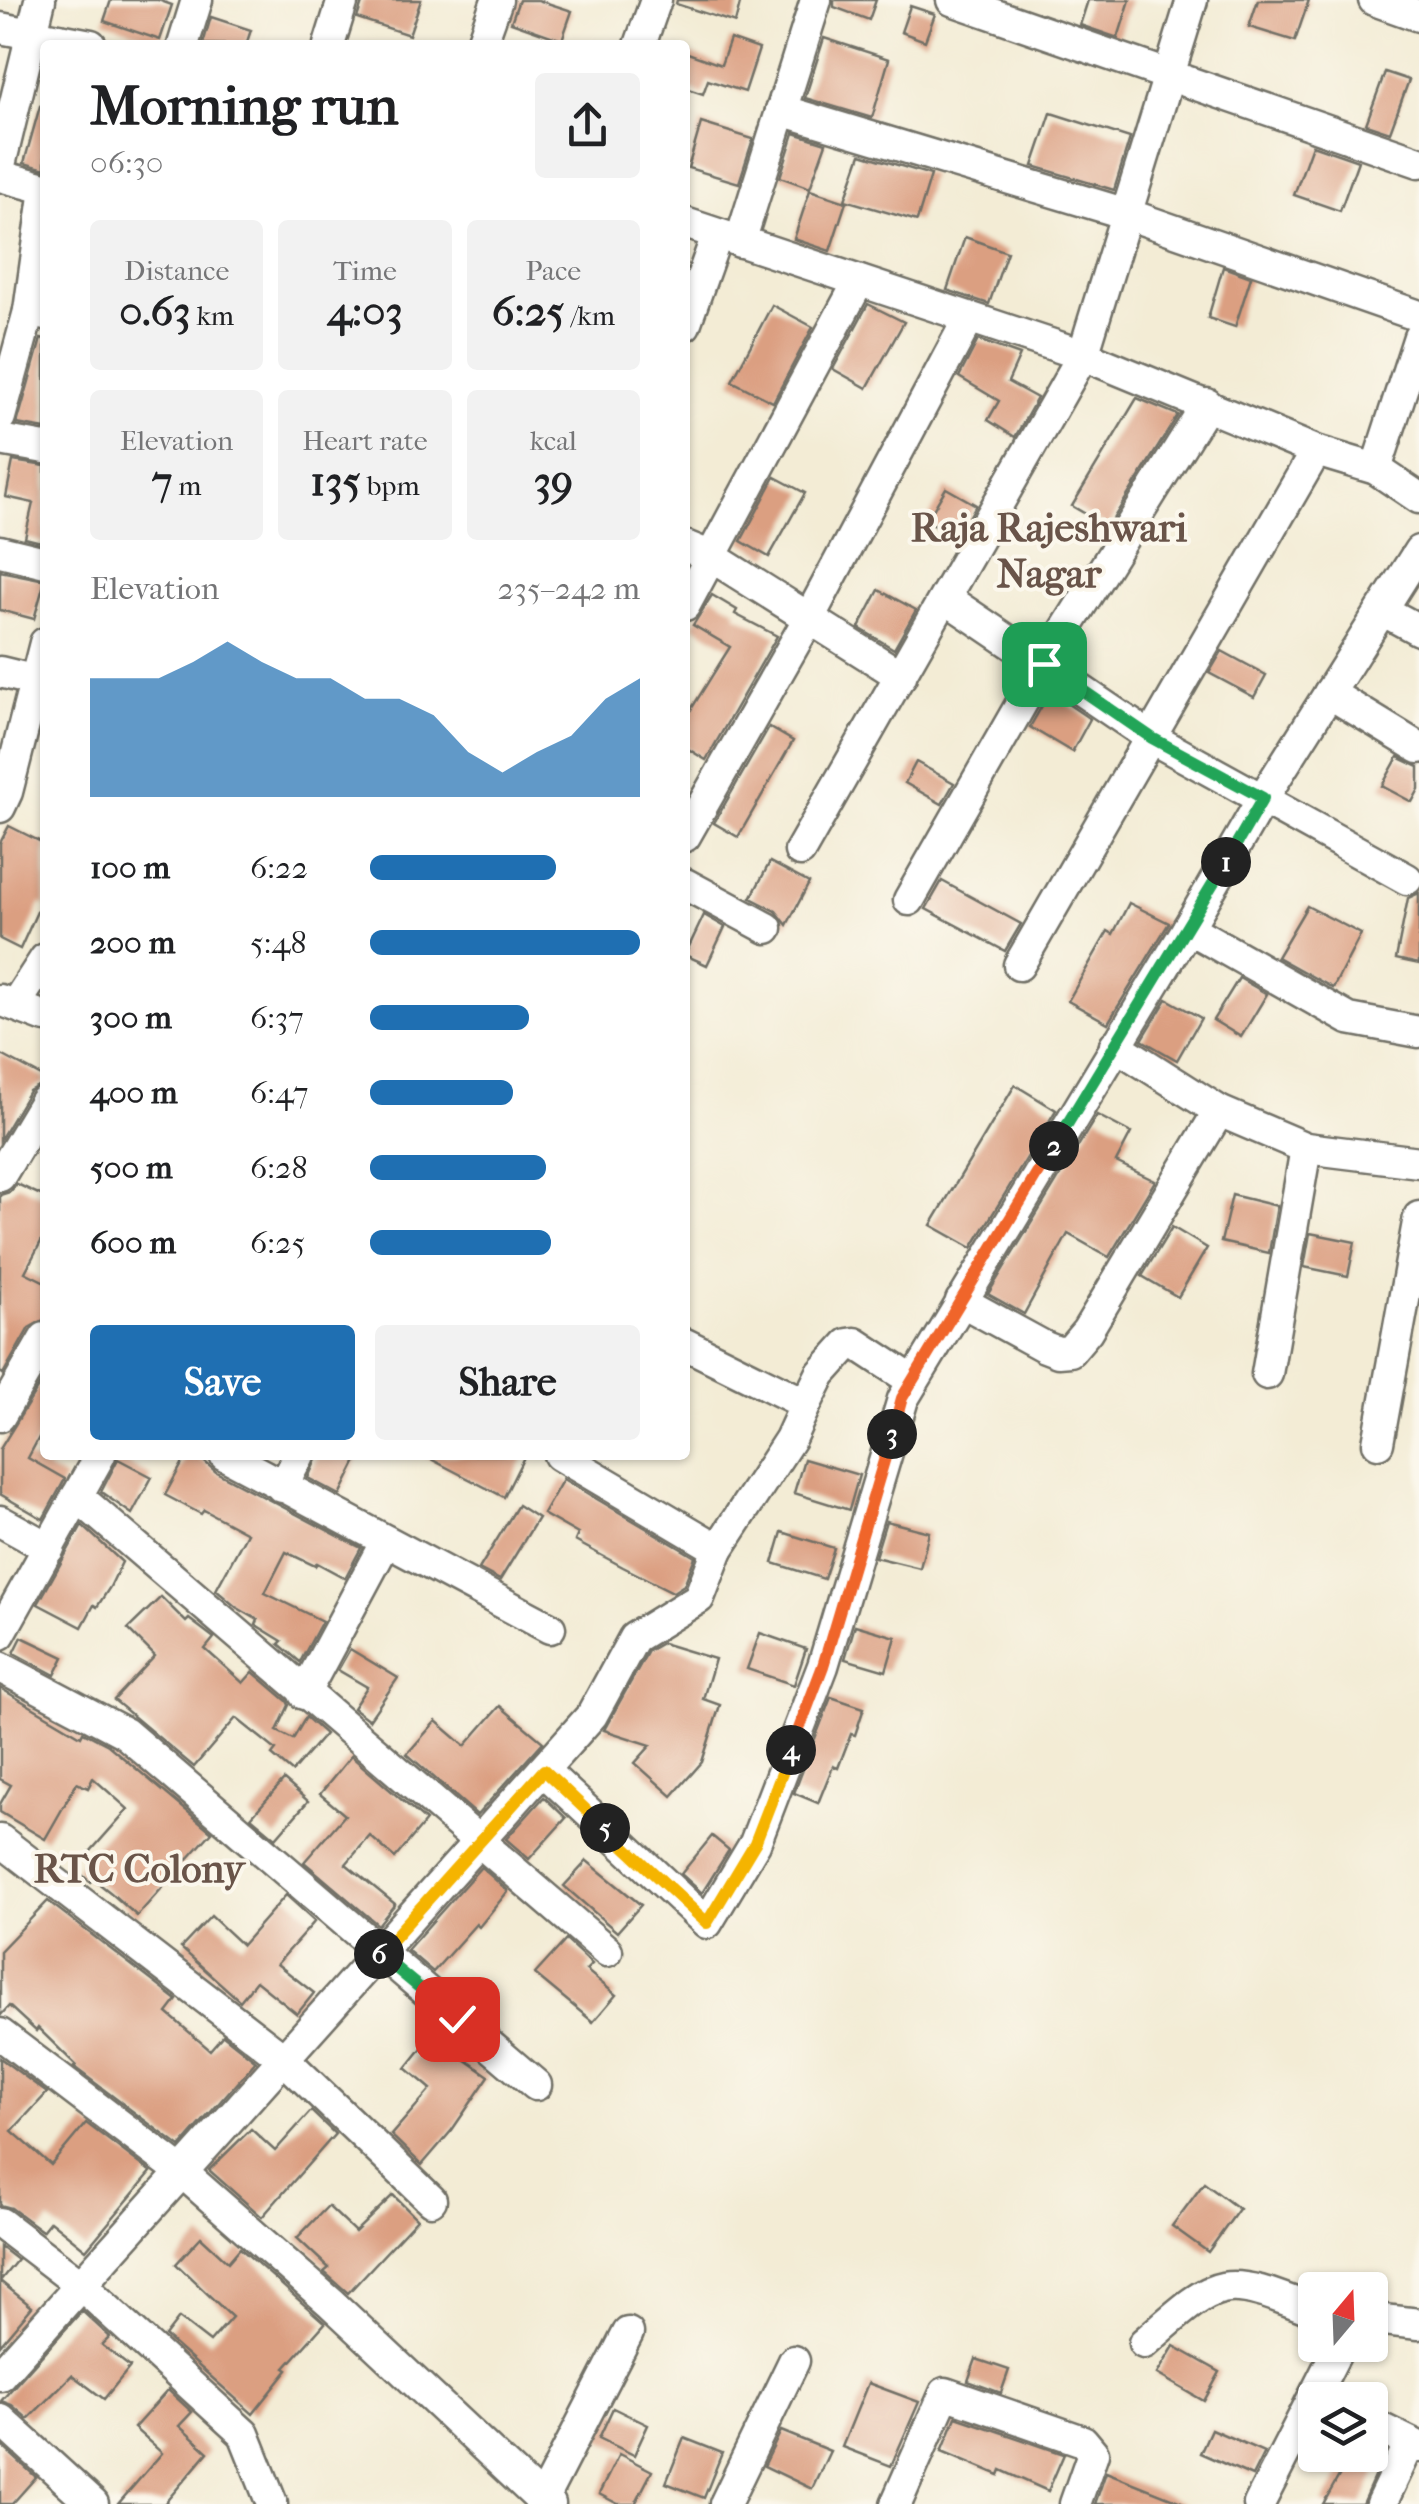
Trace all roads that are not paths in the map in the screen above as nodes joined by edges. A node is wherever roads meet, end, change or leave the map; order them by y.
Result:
1 (40, 0) edge
2 (197, 0) edge
3 (343, 0) edge
4 (496, 0) edge
5 (656, 0) edge
6 (816, 0) edge
7 (952, 0) edge
8 (1192, 0) edge
9 (1374, 0) edge
10 (1419, 16) edge
11 (15, 31) edge
12 (64, 40) edge
13 (185, 40) edge
14 (331, 40) edge
15 (483, 40) edge
16 (642, 40) edge
17 (1172, 75) junction
18 (782, 110) junction
19 (1419, 162) edge
20 (0, 164) edge
21 (0, 176) edge
22 (40, 187) edge
23 (1128, 214) junction
24 (690, 225) edge
25 (728, 238) junction
26 (40, 269) edge
27 (859, 282) junction
28 (37, 313) edge
29 (690, 315) edge
30 (1419, 316) edge
31 (969, 318) junction
32 (1419, 337) edge
33 (1083, 355) junction
34 (1207, 404) junction
35 (0, 417) edge
36 (0, 440) edge
37 (40, 447) edge
38 (1316, 451) junction
39 (1376, 469) junction
40 (1419, 498) edge
41 (0, 551) edge
42 (698, 551) edge
43 (1419, 551) edge
44 (40, 561) edge
45 (690, 584) edge
46 (945, 598) junction
47 (1382, 610) junction
48 (808, 620) junction
49 (1419, 630) edge
50 (1044, 664) junction
51 (0, 672) edge
52 (900, 676) junction
53 (40, 682) edge
54 (1329, 693) junction
55 (1152, 738) junction
56 (1419, 748) edge
57 (2, 796) edge
58 (1263, 798) junction
59 (690, 827) edge
60 (800, 851) dead end
61 (1407, 879) dead end
62 (690, 887) edge
63 (910, 900) dead end
64 (767, 928) dead end
65 (1188, 928) junction
66 (40, 965) edge
67 (1019, 965) dead end
68 (8, 1002) edge
69 (40, 1015) edge
70 (1419, 1032) edge
71 (1115, 1045) junction
72 (1219, 1111) junction
73 (40, 1120) edge
74 (1306, 1148) junction
75 (32, 1149) edge
76 (1419, 1162) edge
77 (0, 1176) edge
78 (1419, 1216) edge
79 (961, 1301) junction
80 (690, 1346) edge
81 (40, 1347) edge
82 (1267, 1374) dead end
83 (913, 1381) junction
84 (806, 1404) junction
85 (0, 1416) edge
86 (1378, 1443) dead end
87 (97, 1460) edge
88 (234, 1460) edge
89 (296, 1460) edge
90 (568, 1460) edge
91 (282, 1487) junction
92 (77, 1496) junction
93 (0, 1521) edge
94 (386, 1541) junction
95 (48, 1548) junction
96 (718, 1548) junction
97 (550, 1628) dead end
98 (0, 1634) edge
99 (0, 1667) edge
100 (304, 1694) junction
101 (544, 1770) junction
102 (0, 1840) edge
103 (480, 1842) junction
104 (607, 1951) dead end
105 (379, 1954) junction
106 (0, 2034) edge
107 (283, 2058) junction
108 (536, 2085) dead end
109 (183, 2173) junction
110 (431, 2200) dead end
111 (0, 2223) edge
112 (82, 2285) junction
113 (1298, 2305) edge
114 (1388, 2321) edge
115 (1419, 2324) edge
116 (628, 2333) dead end
117 (1144, 2344) dead end
118 (794, 2361) dead end
119 (0, 2376) edge
120 (0, 2419) edge
121 (1388, 2432) edge
122 (1298, 2434) edge
123 (1415, 2445) edge
124 (544, 2503) edge
125 (92, 2504) edge
126 (272, 2504) edge
127 (726, 2504) edge
128 (896, 2504) edge
129 (1075, 2504) edge
130 (1259, 2504) edge
131 (1380, 2504) edge

1 - 11 street
2 - 13 street
3 - 14 street
4 - 15 street
5 - 16 street
6 - 18 street
7 - 17 street
8 - 17 street
9 - 10 street
11 - 12 street
11 - 20 street
17 - 19 street
17 - 23 street
18 - 23 street
18 - 25 street
21 - 22 street
23 - 30 street
23 - 33 street
24 - 25 street
25 - 27 street
25 - 29 street
26 - 28 street
27 - 31 street
27 - 42 street
28 - 35 street
31 - 33 street
31 - 48 street
32 - 39 street
33 - 34 street
33 - 46 street
34 - 38 street
34 - 50 street
36 - 37 street
38 - 39 street
38 - 55 street
39 - 40 street
41 - 44 street
42 - 45 street
42 - 48 street
43 - 47 street
46 - 50 street
46 - 52 street
47 - 49 street
47 - 54 street
48 - 52 street
48 - 59 street
50 - 55 street
50 - 63 street
51 - 53 street
52 - 60 street
53 - 57 street
54 - 56 street
54 - 58 street
55 - 58 street
55 - 67 street
58 - 61 street
58 - 65 street
62 - 64 street
65 - 70 street
65 - 71 street
66 - 68 street
68 - 69 street
71 - 72 street
71 - 79 street
72 - 74 street
72 - 79 street
73 - 75 street
74 - 76 street
74 - 82 street
75 - 77 street
78 - 86 street
79 - 83 street
80 - 84 street
81 - 85 street
83 - 84 street
83 - 101 street
84 - 96 street
87 - 92 street
88 - 91 street
89 - 91 street
90 - 96 street
91 - 94 street
92 - 95 street
92 - 100 street
93 - 95 street
94 - 97 street
94 - 100 street
95 - 98 street
96 - 101 street
99 - 105 street
100 - 103 street
101 - 103 street
102 - 107 street
103 - 104 street
103 - 105 street
105 - 107 street
105 - 108 street
106 - 109 street
107 - 109 street
107 - 110 street
109 - 112 street
109 - 124 street
111 - 112 street
112 - 119 street
112 - 126 street
113 - 117 street
114 - 115 street
116 - 124 street
118 - 127 street
120 - 125 street
121 - 123 street
122 - 130 street
123 - 131 street
128 - 129 street

